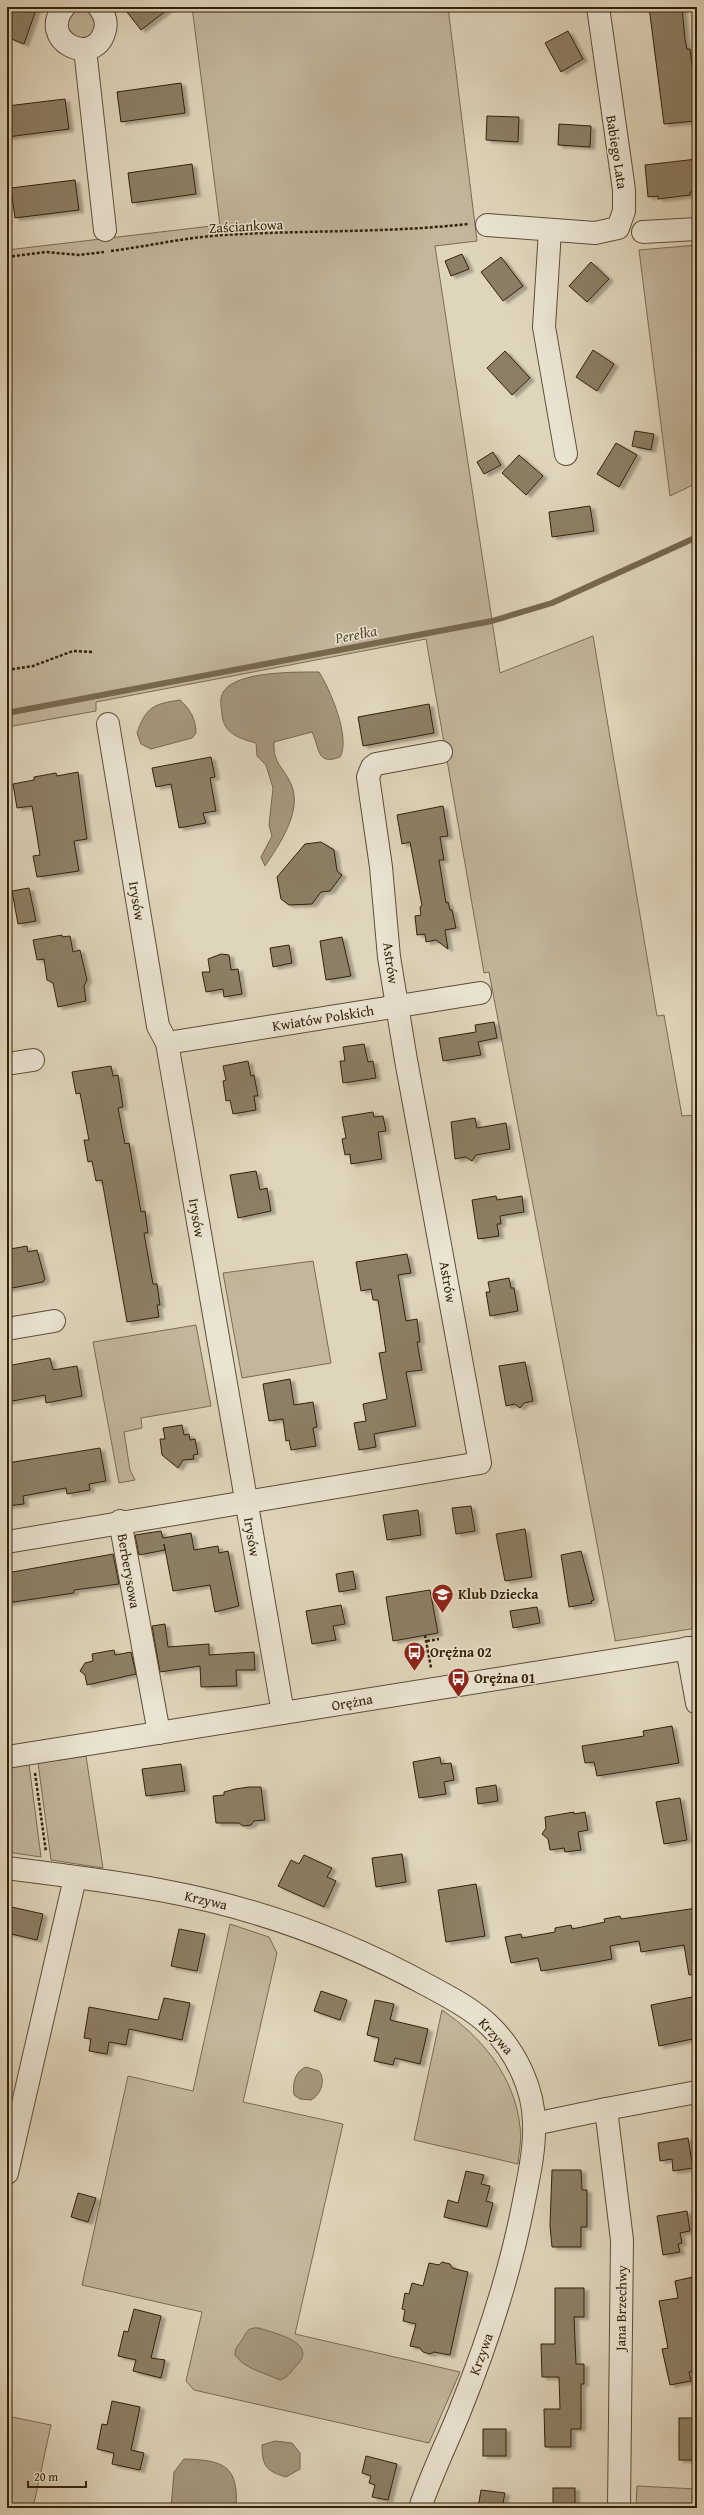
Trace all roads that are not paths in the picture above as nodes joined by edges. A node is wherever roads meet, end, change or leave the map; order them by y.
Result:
1 (64, 7) edge
2 (99, 7) edge
3 (598, 7) edge
4 (85, 49) junction
5 (487, 225) road end
6 (697, 229) edge
7 (105, 230) dead end
8 (550, 230) junction
9 (643, 232) dead end
10 (566, 454) dead end
11 (108, 724) dead end
12 (441, 752) dead end
13 (480, 993) dead end
14 (398, 1006) junction
15 (167, 1043) junction
16 (33, 1060) dead end
17 (7, 1064) edge
18 (54, 1321) dead end
19 (7, 1329) edge
20 (246, 1501) junction
21 (120, 1522) junction
22 (7, 1542) edge
23 (692, 1648) edge
24 (697, 1703) edge
25 (283, 1714) junction
26 (159, 1733) junction
27 (7, 1757) edge
28 (7, 1868) edge
29 (75, 1878) junction
30 (697, 2092) edge
31 (606, 2109) junction
32 (534, 2124) junction
33 (7, 2173) edge
34 (420, 2508) edge
35 (619, 2508) edge

1 - 4 street
2 - 4 street
3 - 8 street, Babiego Lata
4 - 7 street
5 - 8 street, Babiego Lata
6 - 9 street
8 - 10 street
11 - 15 street, Irysów
12 - 14 street, Astrów
13 - 14 street, Kwiatów Polskich
14 - 15 street, Kwiatów Polskich
14 - 20 street, Astrów
15 - 20 street, Irysów
16 - 17 street
18 - 19 street
20 - 21 street
20 - 25 street, Irysów
21 - 22 street, Berberysowa
21 - 26 street, Berberysowa
23 - 24 street
23 - 25 street, Orężna
25 - 26 street, Orężna
26 - 27 street, Orężna
28 - 29 street, Krzywa
29 - 32 street, Krzywa
29 - 33 street
30 - 31 street
31 - 32 street
31 - 35 street, Jana Brzechwy
32 - 34 street, Krzywa

